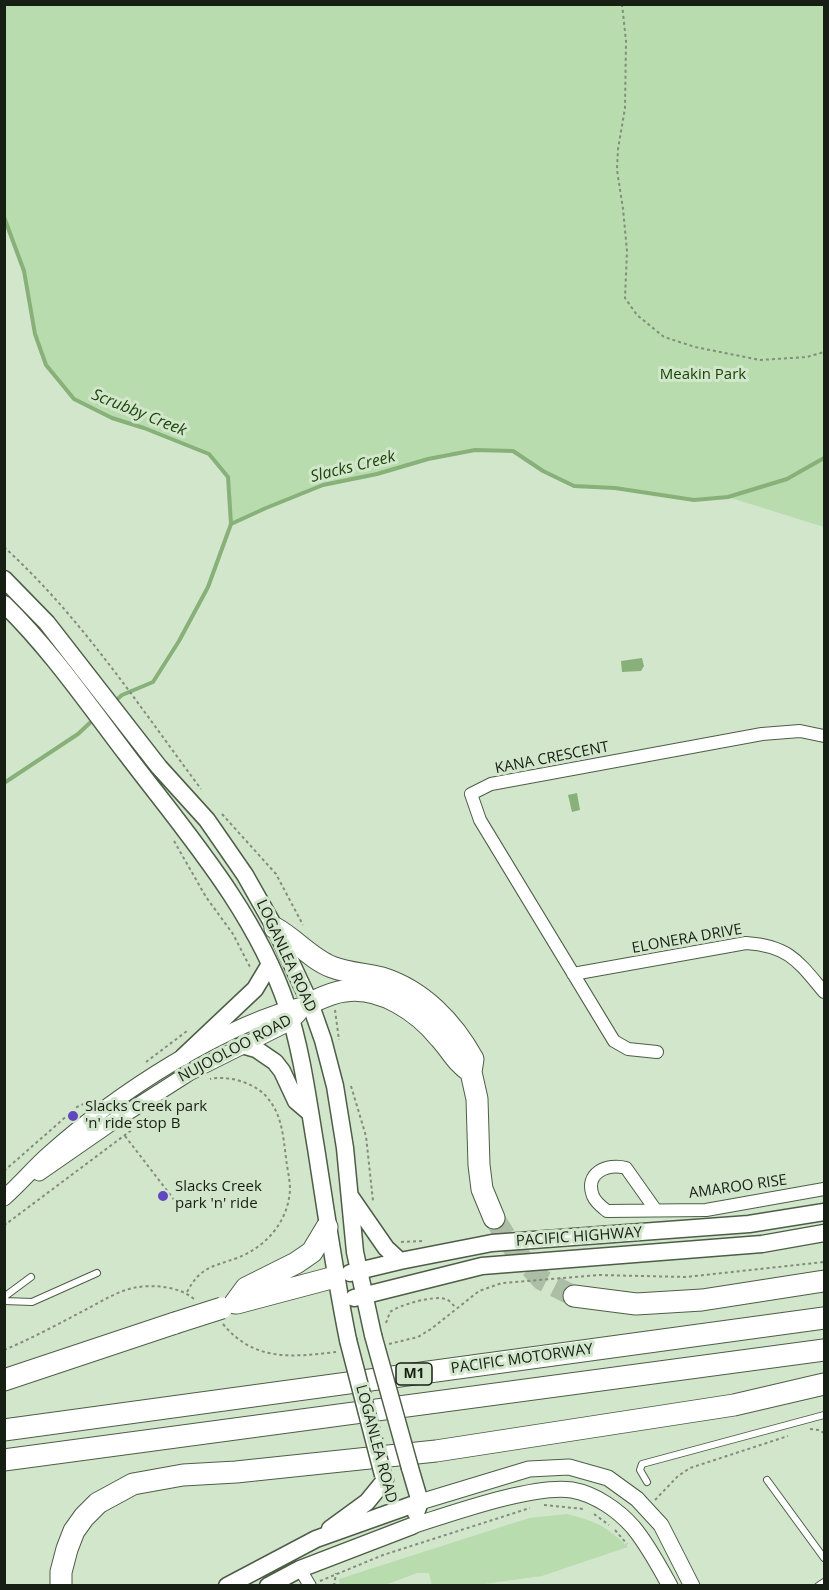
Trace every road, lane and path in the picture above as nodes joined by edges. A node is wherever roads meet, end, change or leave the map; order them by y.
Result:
1 (622, 4) edge
2 (825, 352) edge
3 (4, 547) edge
4 (4, 579) edge
5 (4, 604) edge
6 (825, 736) edge
7 (203, 792) dead end
8 (217, 809) dead end
9 (174, 841) dead end
10 (275, 928) junction
11 (308, 932) dead end
12 (270, 964) junction
13 (251, 970) dead end
14 (573, 974) junction
15 (825, 992) edge
16 (310, 1003) junction
17 (289, 1015) junction
18 (193, 1027) dead end
19 (242, 1045) junction
20 (657, 1052) dead end
21 (183, 1057) junction
22 (146, 1062) dead end
23 (471, 1072) junction
24 (206, 1080) dead end
25 (94, 1099) dead end
26 (155, 1112) dead end
27 (310, 1113) junction
28 (125, 1136) junction
29 (4, 1171) edge
30 (21, 1184) junction
31 (825, 1189) edge
32 (350, 1195) junction
33 (4, 1198) edge
34 (655, 1209) junction
35 (182, 1210) dead end
36 (825, 1212) edge
37 (494, 1218) tunnel mouth
38 (4, 1222) edge
39 (327, 1227) junction
40 (825, 1233) edge
41 (400, 1261) junction
42 (825, 1262) edge
43 (359, 1270) junction
44 (97, 1273) dead end
45 (336, 1276) junction
46 (31, 1277) dead end
47 (825, 1281) edge
48 (187, 1292) junction
49 (365, 1296) junction
50 (574, 1296) tunnel mouth
51 (4, 1299) edge
52 (195, 1300) dead end
53 (341, 1301) junction
54 (456, 1308) junction
55 (226, 1311) junction
56 (825, 1318) edge
57 (381, 1335) junction
58 (346, 1345) junction
59 (4, 1350) edge
60 (825, 1350) edge
61 (4, 1380) edge
62 (825, 1384) edge
63 (825, 1415) edge
64 (808, 1429) dead end
65 (4, 1430) edge
66 (797, 1432) dead end
67 (825, 1433) edge
68 (4, 1460) edge
69 (384, 1477) junction
70 (767, 1480) dead end
71 (647, 1482) dead end
72 (420, 1502) junction
73 (540, 1505) dead end
74 (529, 1508) dead end
75 (394, 1512) junction
76 (649, 1512) junction
77 (412, 1526) junction
78 (316, 1539) junction
79 (632, 1550) dead end
80 (825, 1558) edge
81 (300, 1569) junction
82 (336, 1573) junction
83 (324, 1579) dead end
84 (825, 1582) edge
85 (61, 1586) edge
86 (227, 1586) edge
87 (268, 1586) edge
88 (310, 1586) edge
89 (334, 1586) edge
90 (670, 1586) edge
91 (692, 1586) edge
92 (818, 1586) edge

1 - 2 path
3 - 7 path
4 - 10 main road, LOGANLEA ROAD
5 - 12 main road, LOGANLEA ROAD
6 - 14 street, KANA CRESCENT
8 - 11 path
9 - 13 path
10 - 16 main road, LOGANLEA ROAD
10 - 23 highway
12 - 17 main road, LOGANLEA ROAD
12 - 21 main road
14 - 15 street, ELONERA DRIVE
14 - 20 street, KANA CRESCENT
16 - 17 street, NUJOOLOO ROAD
16 - 23 highway
16 - 32 main road, LOGANLEA ROAD
17 - 19 street, NUJOOLOO ROAD
17 - 21 street, NUJOOLOO ROAD
17 - 27 main road, LOGANLEA ROAD
18 - 22 path
19 - 27 main road
19 - 30 street, NUJOOLOO ROAD
21 - 30 street, NUJOOLOO ROAD
23 - 37 highway
24 - 48 path
25 - 29 path
26 - 28 path
27 - 39 main road, LOGANLEA ROAD
28 - 35 path
28 - 38 path
30 - 33 street, NUJOOLOO ROAD
31 - 34 street, AMAROO RISE
32 - 41 main road
32 - 43 main road, LOGANLEA ROAD
34 - 34 street, AMAROO RISE
36 - 41 main road, PACIFIC HIGHWAY
39 - 45 main road, LOGANLEA ROAD
39 - 55 highway
40 - 49 main road, PACIFIC HIGHWAY
41 - 43 main road, PACIFIC HIGHWAY
42 - 54 path
43 - 45 main road, PACIFIC HIGHWAY
43 - 49 main road, LOGANLEA ROAD
44 - 51 lane
45 - 53 main road, LOGANLEA ROAD
45 - 55 highway
46 - 51 lane
47 - 50 highway
48 - 52 path
48 - 59 path
49 - 53 main road, PACIFIC HIGHWAY
49 - 57 main road, LOGANLEA ROAD
53 - 58 main road, LOGANLEA ROAD
54 - 57 path
54 - 57 path
55 - 58 path
55 - 61 highway, bridge
56 - 65 highway, PACIFIC MOTORWAY / M1
57 - 72 main road, LOGANLEA ROAD, bridge
58 - 69 main road, LOGANLEA ROAD, bridge
60 - 68 highway, PACIFIC MOTORWAY / M1
62 - 85 highway
63 - 71 lane
64 - 67 path
66 - 76 path
69 - 75 main road, LOGANLEA ROAD
69 - 78 main road
70 - 80 lane
72 - 75 main road
72 - 76 street
72 - 77 main road, LOGANLEA ROAD
73 - 79 path
74 - 82 path
75 - 77 main road, LOGANLEA ROAD
75 - 78 main road
76 - 91 street
77 - 81 main road
77 - 90 street
78 - 86 main road
81 - 87 main road
81 - 88 street
82 - 83 path
82 - 89 path
84 - 92 lane

